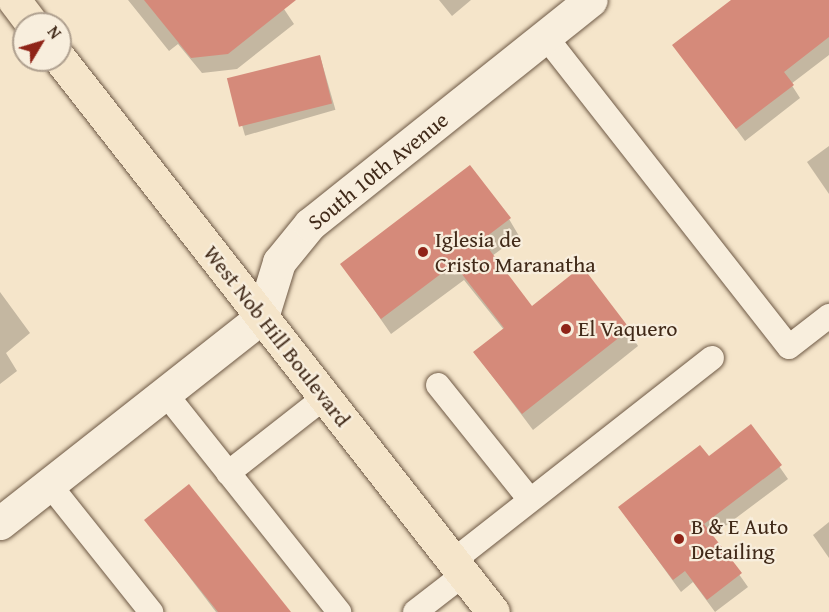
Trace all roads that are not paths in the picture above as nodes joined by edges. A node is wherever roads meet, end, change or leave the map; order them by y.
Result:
1 (591, 0) edge
2 (545, 36) junction
3 (70, 72) edge
4 (262, 316) junction
5 (829, 316) edge
6 (712, 358) dead end
7 (438, 385) dead end
8 (165, 393) junction
9 (325, 397) junction
10 (228, 473) junction
11 (49, 484) junction
12 (530, 500) junction
13 (0, 523) edge
14 (459, 567) junction
15 (151, 612) edge
16 (339, 612) edge
17 (415, 612) edge
18 (494, 612) edge

1 - 2 street, South 10th Avenue
2 - 4 street, South 10th Avenue
2 - 5 lane
3 - 4 main road, West Nob Hill Boulevard
4 - 8 street
4 - 9 main road, West Nob Hill Boulevard
6 - 12 lane
7 - 12 lane
8 - 10 lane
8 - 11 street
9 - 10 lane
9 - 14 main road, West Nob Hill Boulevard
10 - 16 lane
11 - 13 street
11 - 15 lane
12 - 14 lane
14 - 17 lane
14 - 18 main road, West Nob Hill Boulevard

